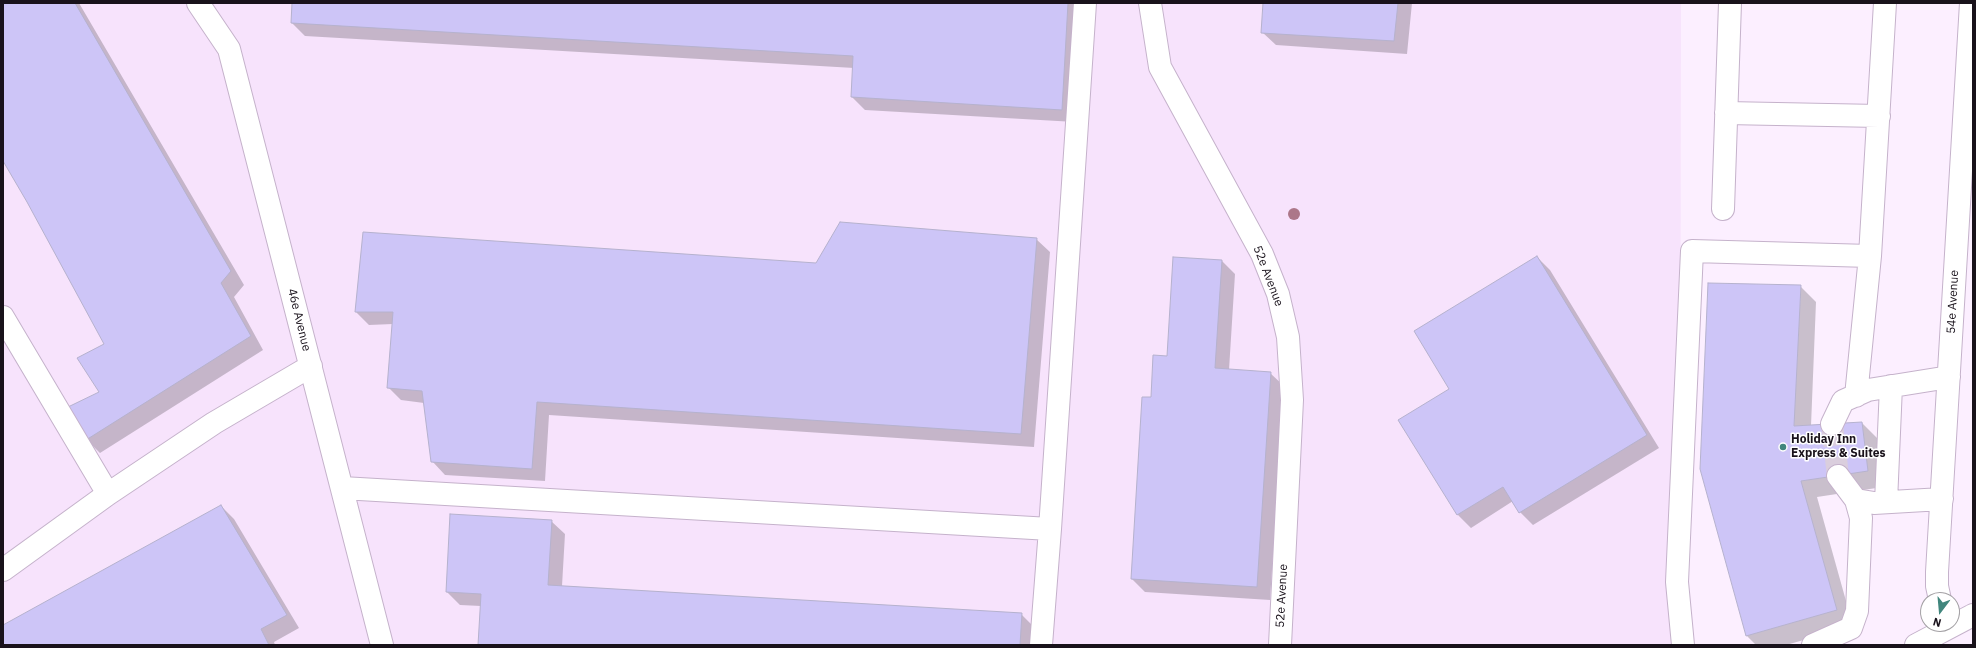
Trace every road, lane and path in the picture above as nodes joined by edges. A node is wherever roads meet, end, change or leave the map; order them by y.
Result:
1 (198, 3) edge
2 (1085, 3) edge
3 (1150, 3) edge
4 (1730, 3) edge
5 (1885, 3) edge
6 (1971, 3) edge
7 (1726, 113) junction
8 (1879, 116) junction
9 (1723, 209) dead end
10 (1870, 256) junction
11 (3, 317) edge
12 (311, 366) junction
13 (1949, 377) junction
14 (1891, 386) junction
15 (1856, 396) junction
16 (1832, 424) tunnel mouth
17 (1838, 476) tunnel mouth
18 (342, 488) junction
19 (108, 494) junction
20 (1942, 499) junction
21 (1856, 500) junction
22 (1886, 502) junction
23 (1050, 529) junction
24 (3, 570) edge
25 (1938, 592) edge
26 (1973, 615) edge
27 (1960, 621) edge
28 (1939, 632) edge
29 (382, 645) edge
30 (1041, 645) edge
31 (1280, 645) edge
32 (1683, 645) edge
33 (1813, 645) edge
34 (1916, 645) edge

1 - 12 street, 46e Avenue
2 - 23 street
3 - 31 street, 52e Avenue
4 - 7 street
5 - 8 street
6 - 13 street, 54e Avenue
7 - 8 street
7 - 9 street
8 - 10 street
10 - 15 street
10 - 32 street
11 - 19 street
12 - 18 street, 46e Avenue
12 - 19 street
13 - 14 street
13 - 20 street, 54e Avenue
14 - 15 street
14 - 22 street
15 - 16 street
17 - 21 street
18 - 23 street
18 - 29 street, 46e Avenue
19 - 24 street
20 - 22 street
20 - 25 street, 54e Avenue
21 - 22 street
21 - 33 street
23 - 30 street
26 - 27 street
28 - 34 street

